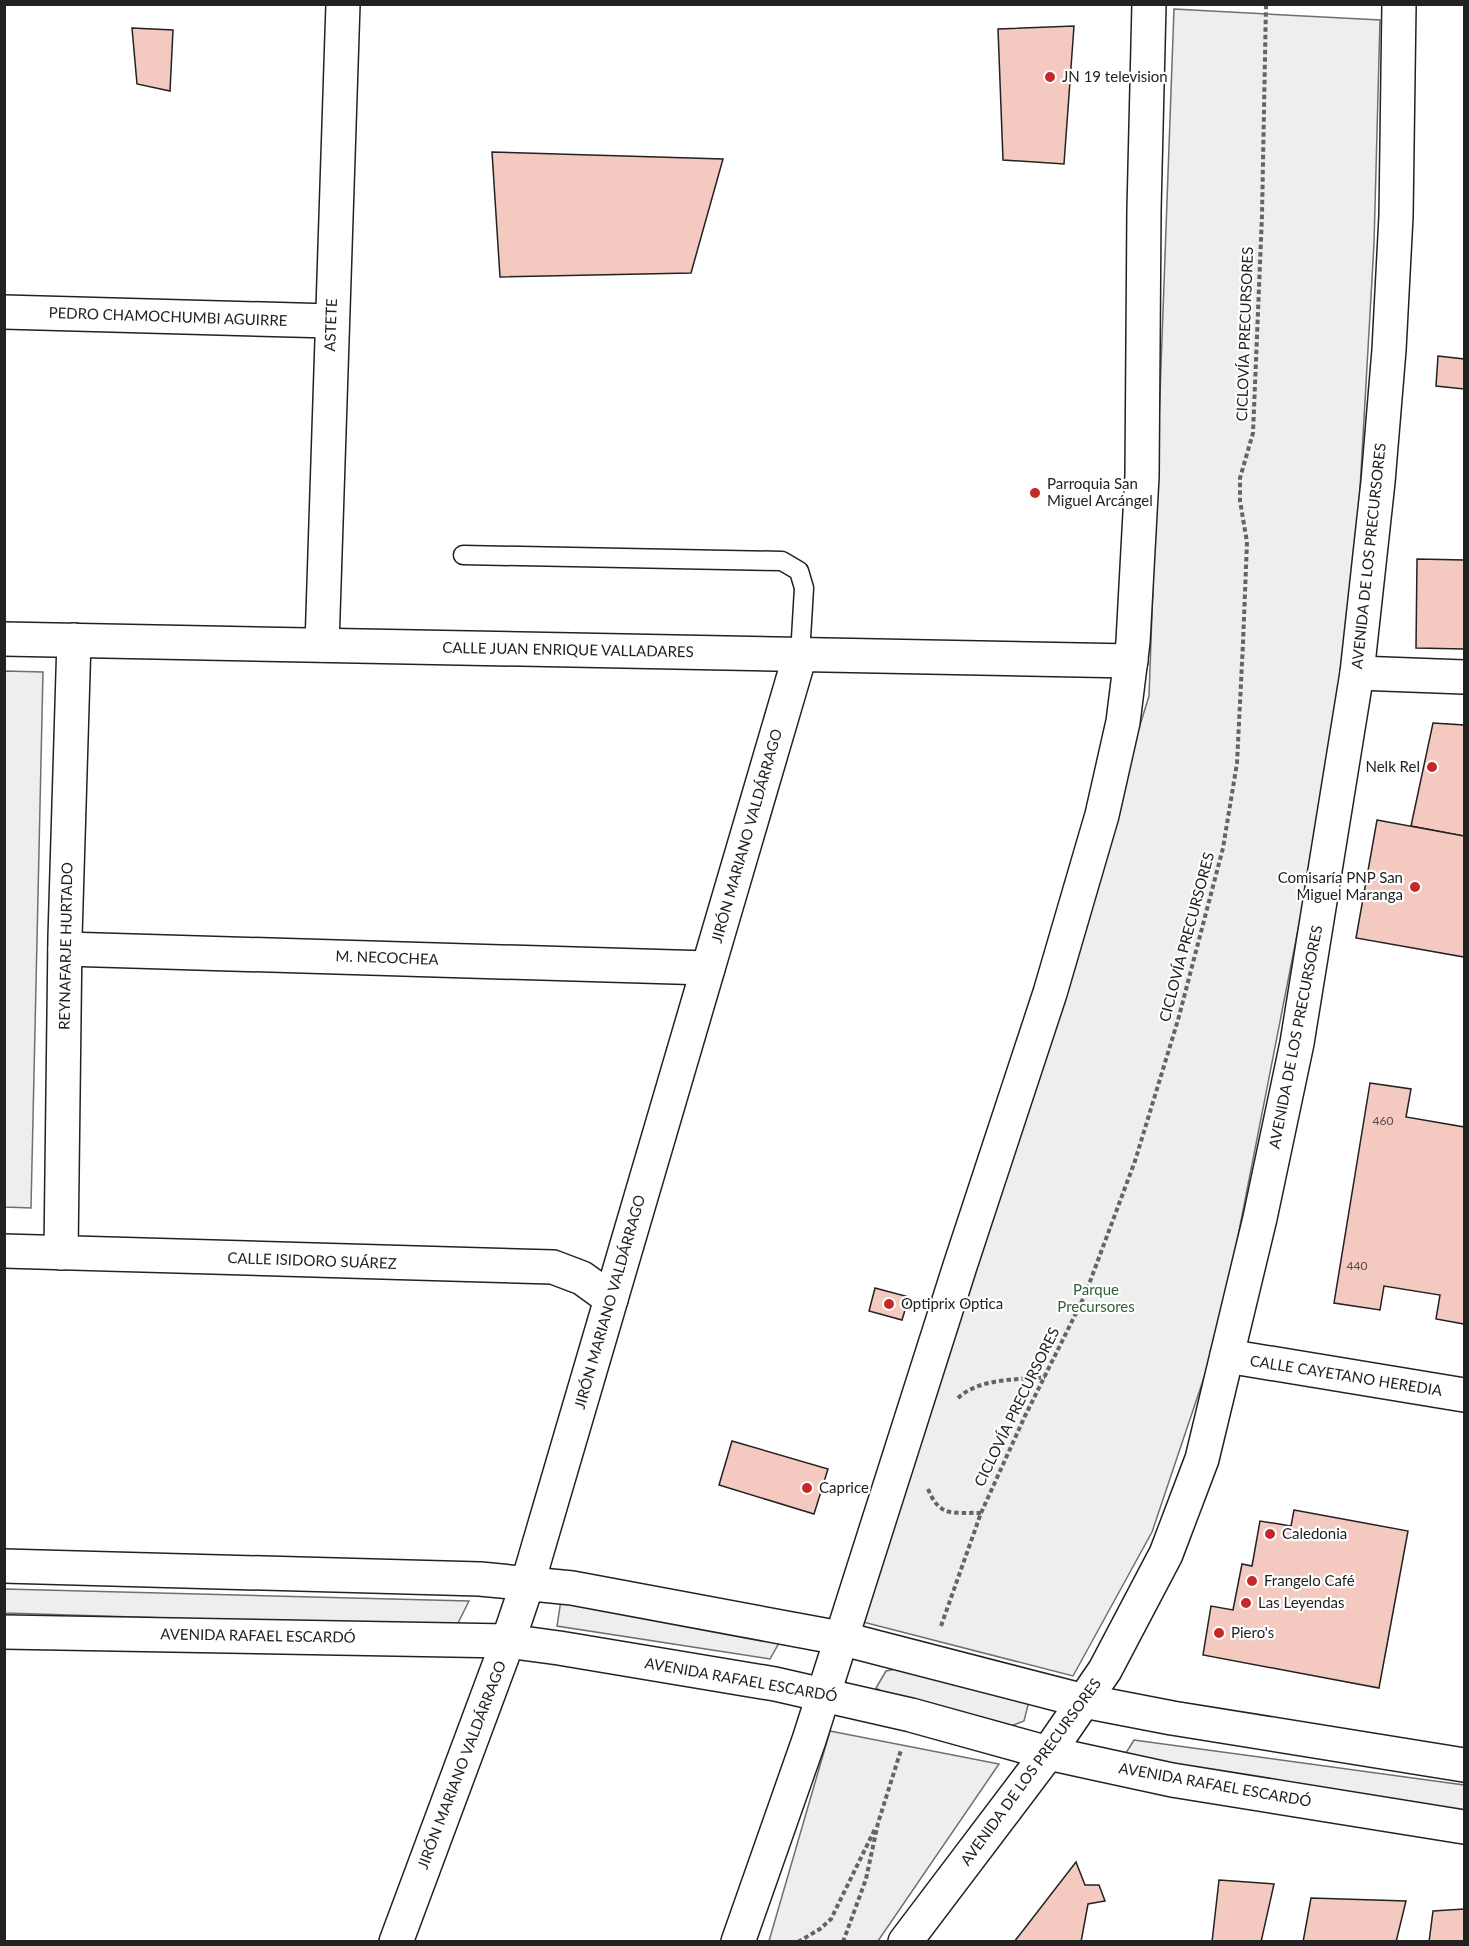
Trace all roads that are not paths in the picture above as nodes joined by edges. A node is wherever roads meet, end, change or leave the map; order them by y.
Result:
1 (343, 4) edge
2 (1149, 4) edge
3 (1399, 4) edge
4 (4, 312) edge
5 (331, 321) junction
6 (463, 555) dead end
7 (4, 639) edge
8 (74, 640) junction
9 (322, 645) junction
10 (800, 655) junction
11 (1131, 661) junction
12 (1357, 673) junction
13 (1464, 677) edge
14 (65, 949) junction
15 (708, 968) junction
16 (4, 1251) edge
17 (61, 1253) junction
18 (611, 1299) junction
19 (1227, 1356) junction
20 (1464, 1395) edge
21 (4, 1566) edge
22 (528, 1582) junction
23 (4, 1632) edge
24 (840, 1638) junction
25 (508, 1641) junction
26 (822, 1694) junction
27 (1084, 1701) junction
28 (1048, 1753) junction
29 (1464, 1765) edge
30 (1464, 1827) edge
31 (396, 1941) edge
32 (738, 1941) edge
33 (904, 1941) edge

1 - 5 street, ASTETE
2 - 11 street
3 - 12 street, AVENIDA DE LOS PRECURSORES
4 - 5 street, PEDRO CHAMOCHUMBI AGUIRRE
5 - 9 street, ASTETE
6 - 10 lane
7 - 8 street, CALLE JUAN ENRIQUE VALLADARES
8 - 9 street, CALLE JUAN ENRIQUE VALLADARES
8 - 14 street, REYNAFARJE HURTADO
9 - 10 street, CALLE JUAN ENRIQUE VALLADARES
10 - 11 street, CALLE JUAN ENRIQUE VALLADARES
10 - 15 street, JIRÓN MARIANO VALDÁRRAGO
11 - 24 street
12 - 13 street
12 - 19 street, AVENIDA DE LOS PRECURSORES
14 - 15 street, M. NECOCHEA
14 - 17 street, REYNAFARJE HURTADO
15 - 18 street, JIRÓN MARIANO VALDÁRRAGO
16 - 17 street, CALLE ISIDORO SUÁREZ
17 - 18 street, CALLE ISIDORO SUÁREZ
18 - 22 street, JIRÓN MARIANO VALDÁRRAGO
19 - 20 street, CALLE CAYETANO HEREDIA
19 - 27 street, AVENIDA DE LOS PRECURSORES
21 - 22 street
22 - 24 street
22 - 25 street, JIRÓN MARIANO VALDÁRRAGO
23 - 25 street, AVENIDA RAFAEL ESCARDÓ
24 - 26 street
24 - 27 street
25 - 26 street, AVENIDA RAFAEL ESCARDÓ
25 - 31 street, JIRÓN MARIANO VALDÁRRAGO
26 - 28 street, AVENIDA RAFAEL ESCARDÓ
26 - 32 street
27 - 28 street, AVENIDA DE LOS PRECURSORES
27 - 29 street
28 - 30 street, AVENIDA RAFAEL ESCARDÓ
28 - 33 street, AVENIDA DE LOS PRECURSORES

